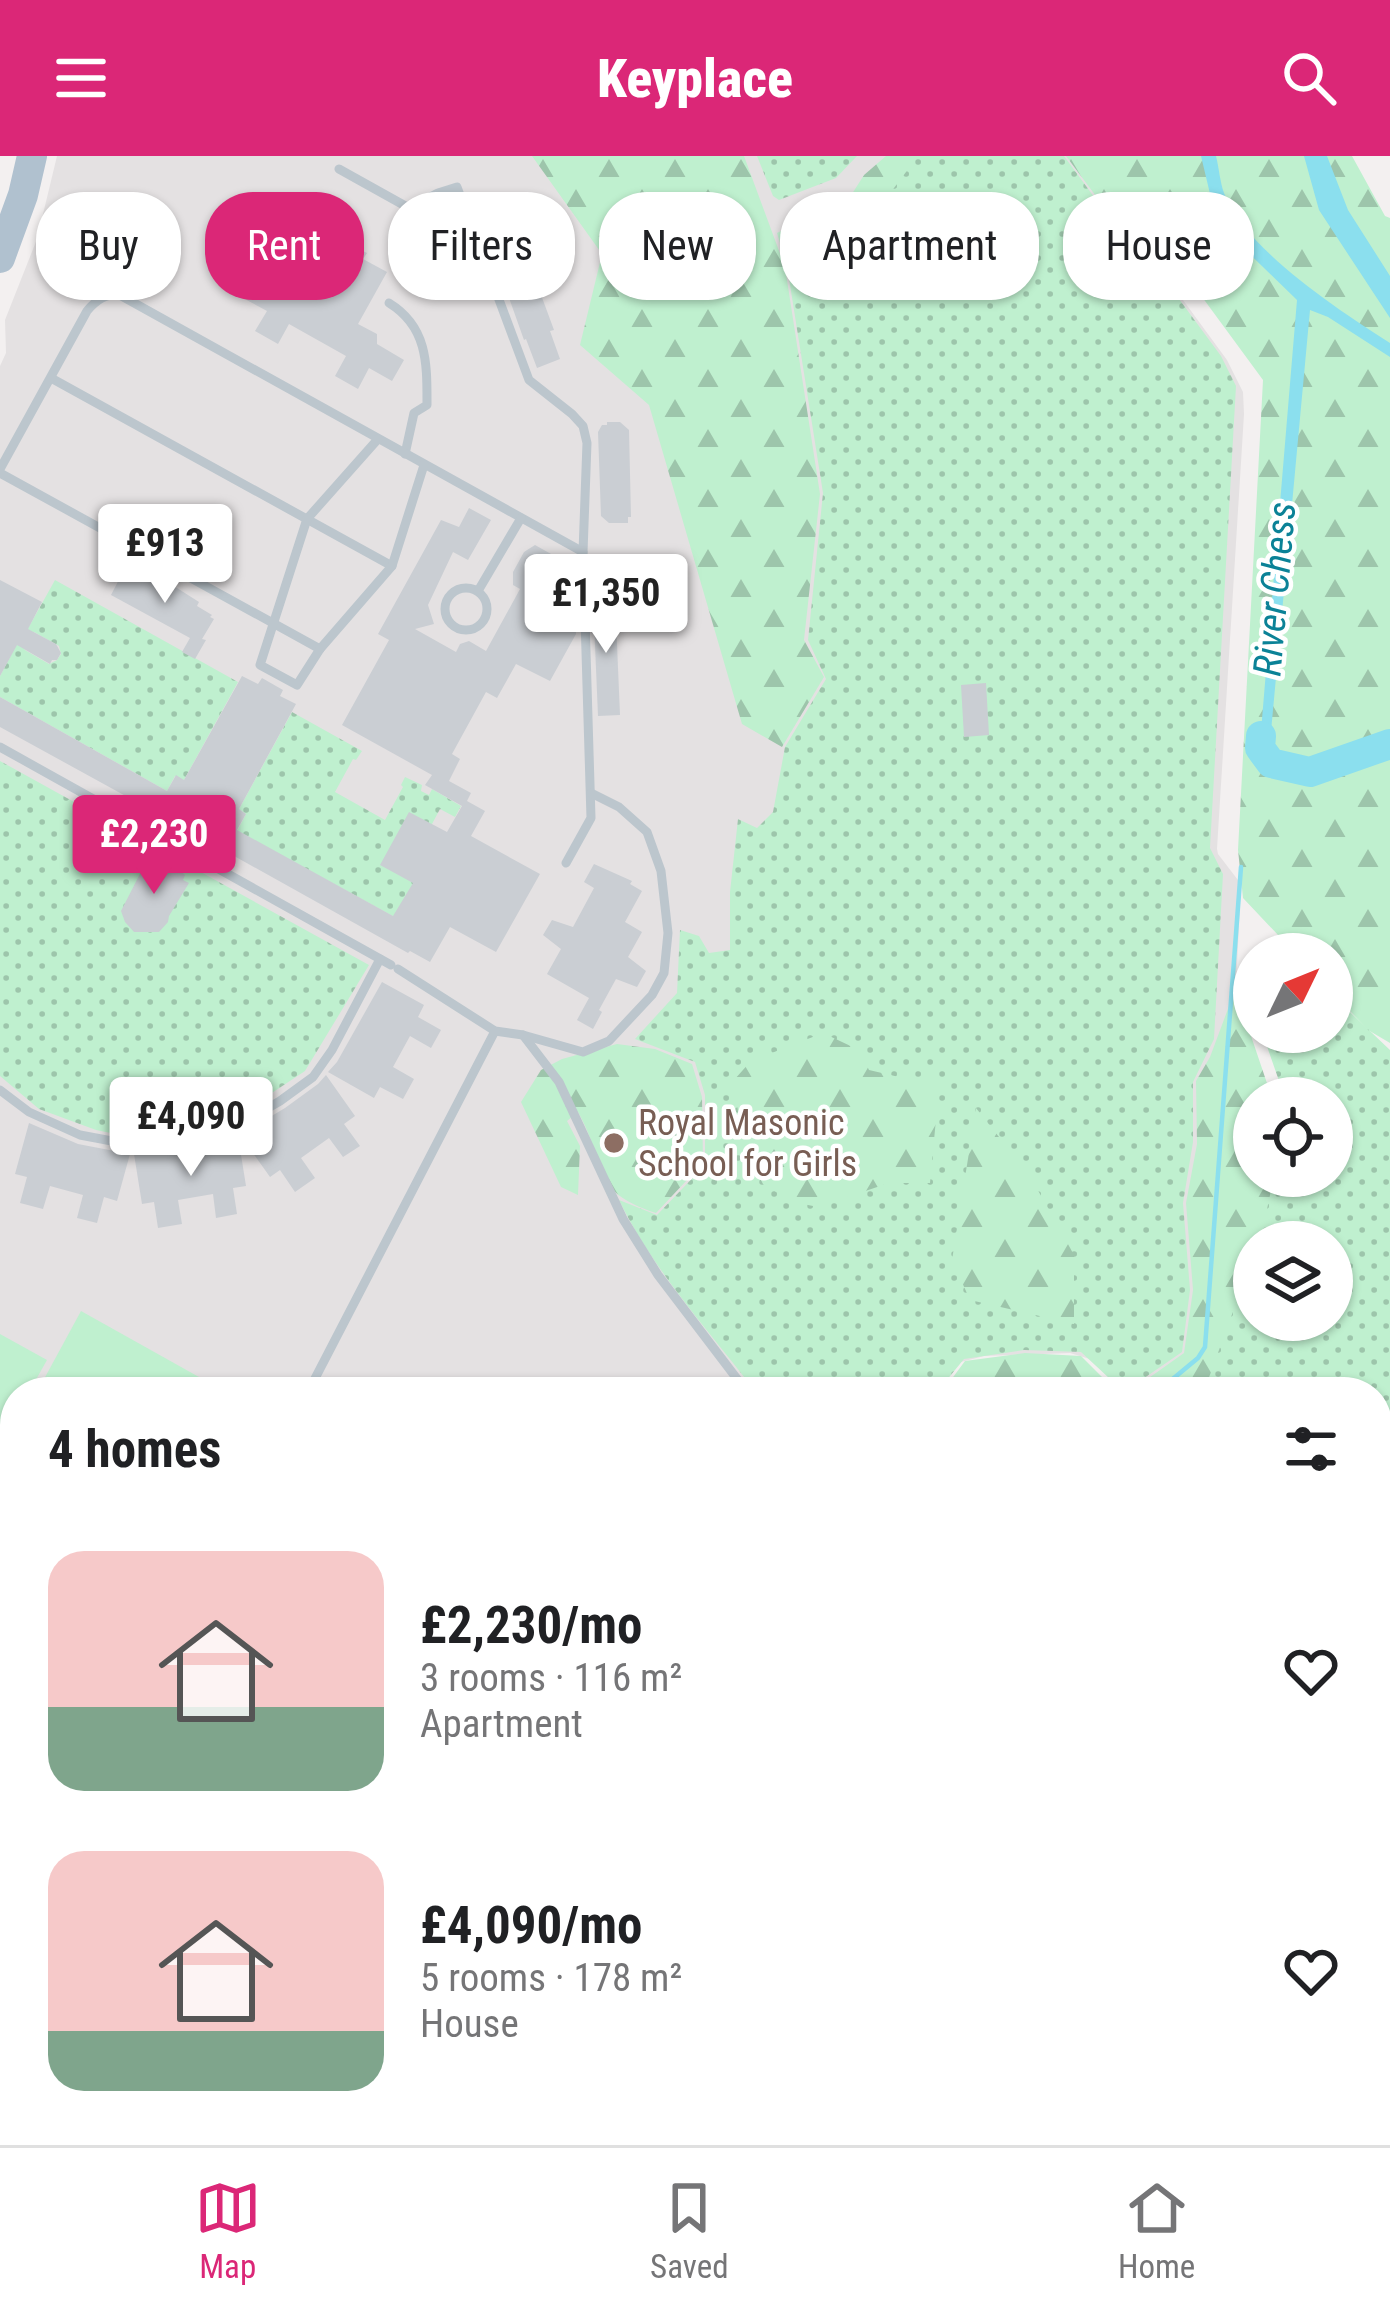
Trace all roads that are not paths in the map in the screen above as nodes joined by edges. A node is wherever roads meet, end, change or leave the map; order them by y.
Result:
1 (32, 156) edge
2 (339, 169) dead end
3 (0, 258) edge
4 (389, 303) dead end
5 (51, 378) junction
6 (378, 439) junction
7 (406, 454) junction
8 (424, 465) junction
9 (0, 471) edge
10 (520, 518) junction
11 (307, 519) junction
12 (583, 553) junction
13 (392, 566) junction
14 (478, 591) junction
15 (275, 624) junction
16 (320, 649) junction
17 (0, 747) edge
18 (591, 793) junction
19 (566, 863) dead end
20 (380, 959) junction
21 (495, 1031) junction
22 (523, 1035) junction
23 (0, 1090) edge
24 (316, 1377) edge
25 (736, 1377) edge

1 - 3 main road
2 - 12 lane
4 - 7 lane
5 - 6 lane
5 - 9 lane
5 - 11 lane
6 - 7 lane
6 - 11 lane
7 - 8 lane
8 - 10 lane
8 - 13 lane
9 - 15 lane
10 - 12 lane
10 - 14 lane
11 - 13 lane
11 - 15 lane
12 - 18 lane
13 - 16 lane
14 - 14 lane
15 - 16 lane
15 - 16 lane
17 - 20 lane
18 - 19 lane
18 - 22 lane
20 - 21 lane
20 - 23 lane
21 - 22 lane
21 - 24 lane
22 - 25 lane

